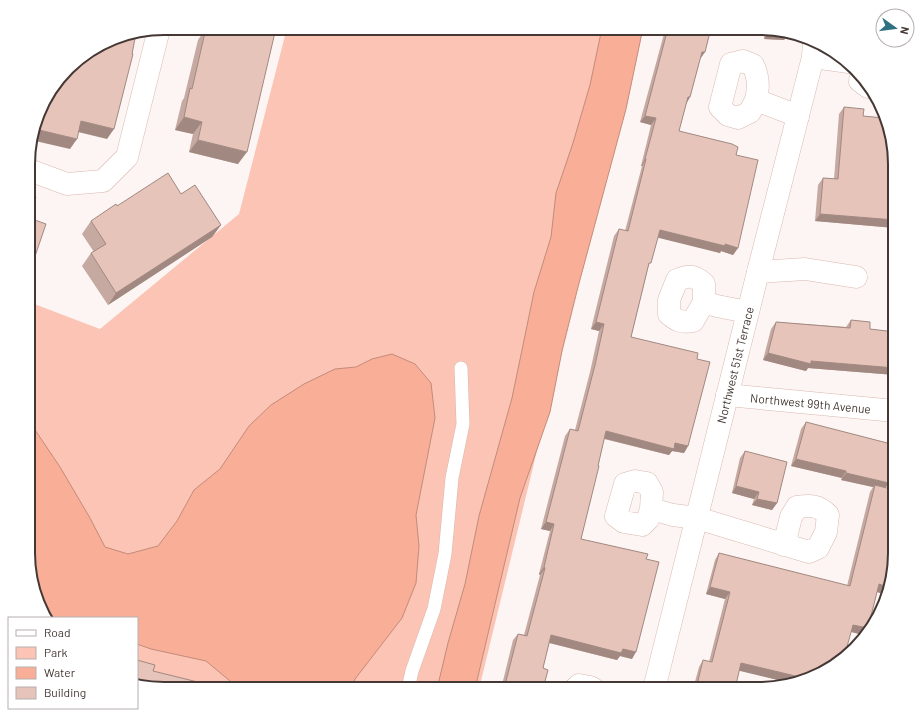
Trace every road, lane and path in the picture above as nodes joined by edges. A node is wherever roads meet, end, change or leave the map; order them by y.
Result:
1 (158, 35) edge
2 (814, 49) edge
3 (824, 53) edge
4 (756, 100) dead end
5 (798, 116) junction
6 (35, 172) edge
7 (758, 272) junction
8 (856, 277) dead end
9 (704, 302) dead end
10 (748, 312) junction
11 (461, 368) dead end
12 (727, 395) junction
13 (888, 410) edge
14 (651, 509) dead end
15 (697, 518) junction
16 (784, 544) dead end
17 (410, 682) edge
18 (656, 682) edge

1 - 6 street
2 - 3 street
2 - 5 street, Northwest 51st Terrace
4 - 5 street
5 - 7 street, Northwest 51st Terrace
7 - 8 street
7 - 10 street, Northwest 51st Terrace
9 - 10 street
10 - 12 street, Northwest 51st Terrace
11 - 17 lane
12 - 13 street, Northwest 99th Avenue
12 - 15 street, Northwest 51st Terrace
14 - 15 street
15 - 16 street
15 - 18 street, Northwest 51st Terrace

